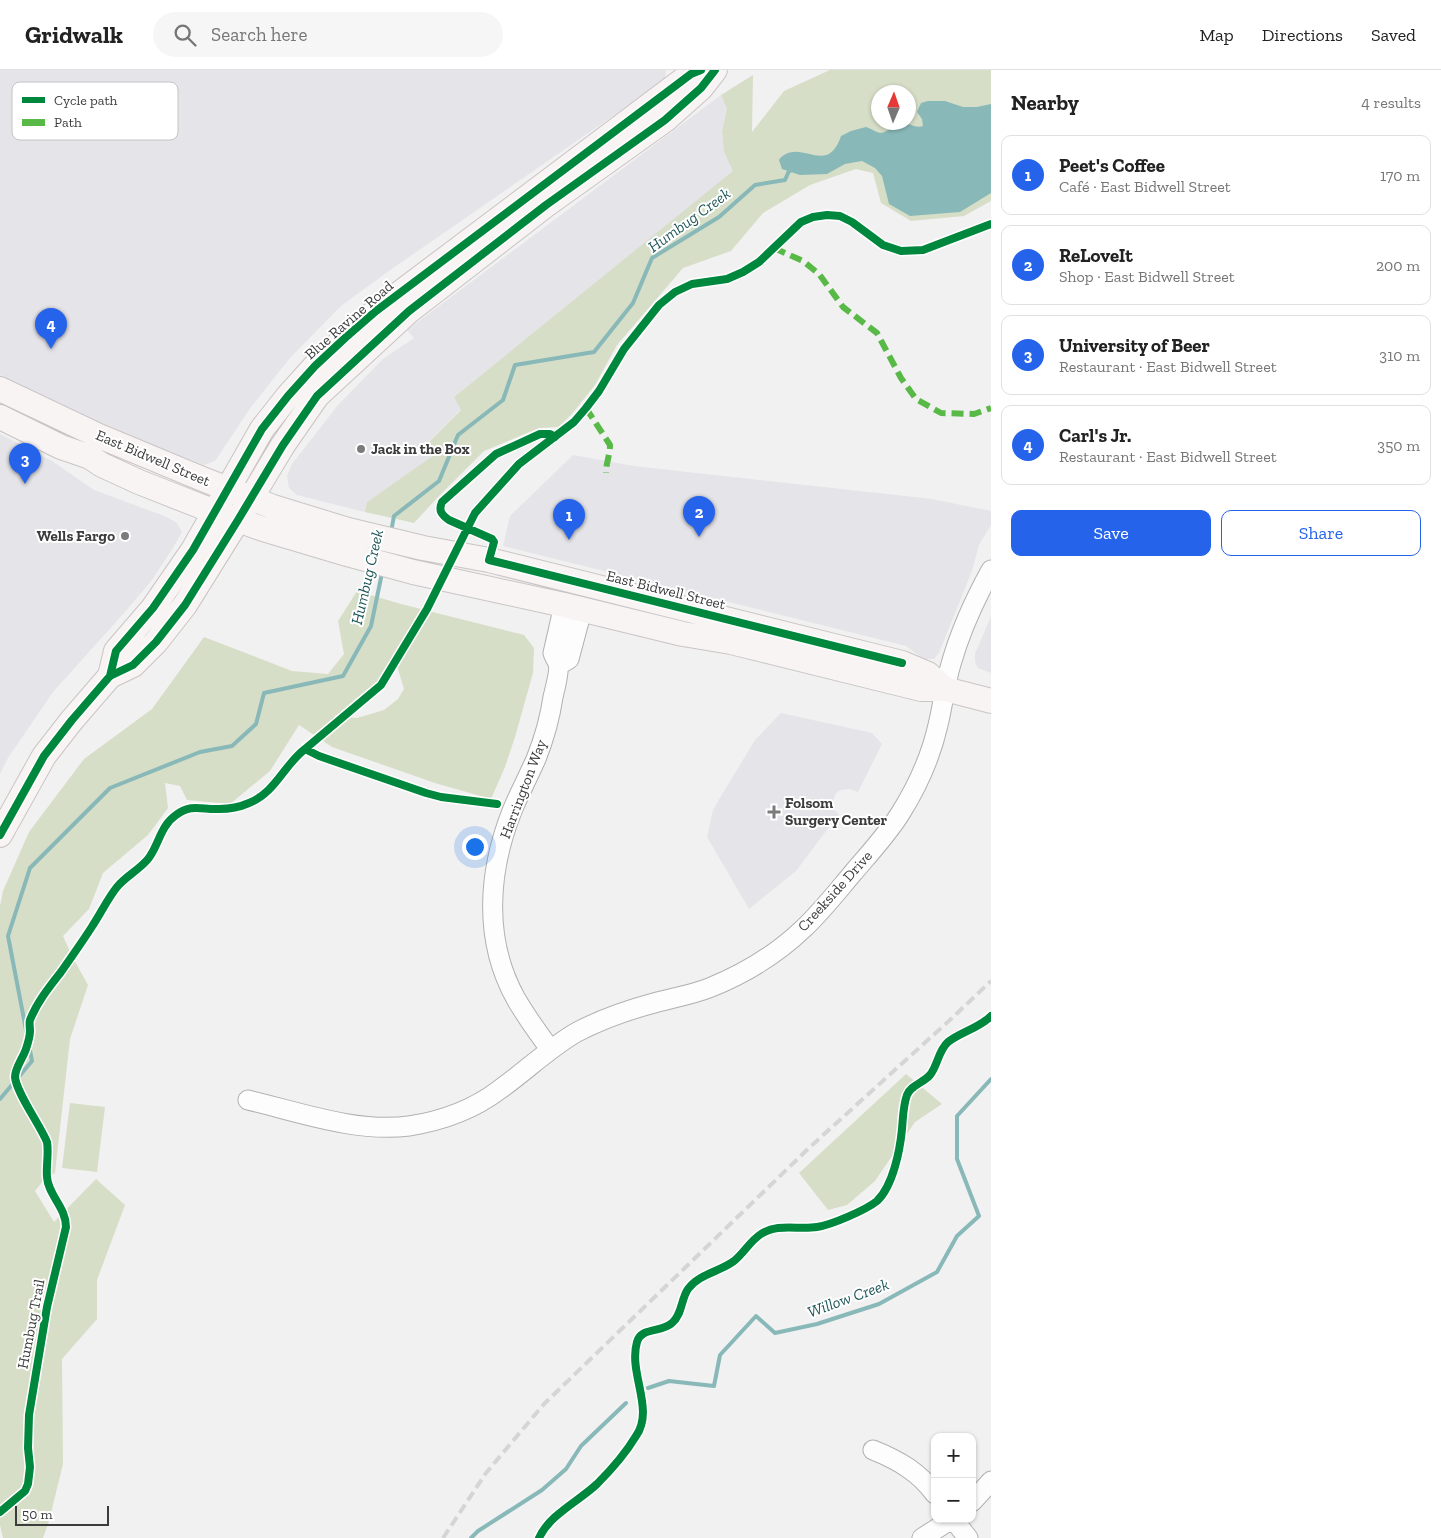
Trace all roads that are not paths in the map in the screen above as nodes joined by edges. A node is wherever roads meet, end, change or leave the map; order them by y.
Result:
1 (701, 70) edge
2 (715, 70) edge
3 (664, 95) junction
4 (612, 159) junction
5 (419, 279) junction
6 (384, 335) junction
7 (0, 389) edge
8 (0, 402) edge
9 (0, 417) edge
10 (94, 434) junction
11 (228, 489) junction
12 (251, 498) junction
13 (216, 512) junction
14 (238, 520) junction
15 (407, 570) junction
16 (991, 570) edge
17 (578, 583) junction
18 (573, 607) junction
19 (722, 618) junction
20 (110, 676) junction
21 (944, 689) junction
22 (991, 701) edge
23 (0, 835) edge
24 (550, 1049) junction
25 (248, 1100) dead end
26 (873, 1450) dead end
27 (991, 1481) edge
28 (931, 1489) edge
29 (976, 1498) edge
30 (946, 1523) edge
31 (955, 1523) edge
32 (922, 1538) edge
33 (968, 1538) edge

1 - 3 main road, Blue Ravine Road
2 - 4 main road, Blue Ravine Road
3 - 4 main road
3 - 5 main road, Blue Ravine Road
4 - 6 main road, Blue Ravine Road
5 - 6 main road
5 - 11 main road, Blue Ravine Road
6 - 12 main road, Blue Ravine Road
7 - 10 main road, East Bidwell Street
8 - 10 main road
9 - 13 main road, East Bidwell Street
10 - 11 main road, East Bidwell Street
11 - 12 main road, East Bidwell Street
11 - 13 main road, Blue Ravine Road
12 - 14 main road, Blue Ravine Road
12 - 17 main road, East Bidwell Street
13 - 14 main road, East Bidwell Street
13 - 20 main road, Blue Ravine Road
14 - 15 main road, East Bidwell Street
14 - 20 main road, Blue Ravine Road
15 - 17 main road
15 - 18 main road, East Bidwell Street
16 - 21 street, Creekside Drive
17 - 19 main road, East Bidwell Street
18 - 19 main road
18 - 21 main road, East Bidwell Street
18 - 24 street, Harrington Way
19 - 21 main road, East Bidwell Street
20 - 23 main road, Blue Ravine Road
21 - 22 main road, East Bidwell Street
21 - 24 street, Creekside Drive
24 - 25 street, Creekside Drive
26 - 28 street
27 - 29 street
30 - 32 street
31 - 33 street

